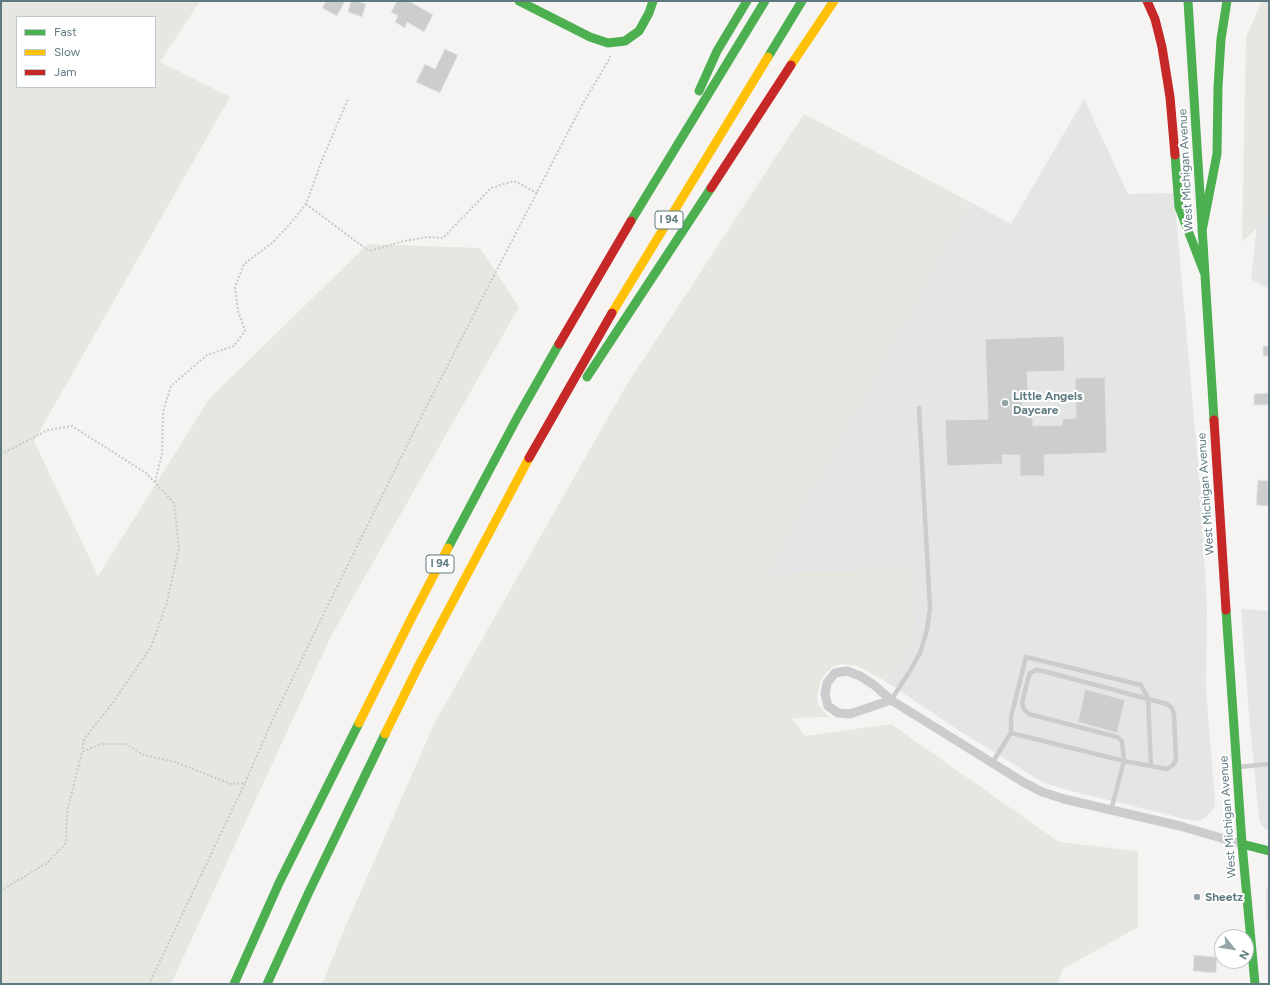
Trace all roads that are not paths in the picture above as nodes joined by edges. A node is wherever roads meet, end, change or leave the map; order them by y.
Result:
1 (519, 1) edge
2 (653, 1) edge
3 (747, 1) edge
4 (765, 1) edge
5 (802, 1) edge
6 (834, 1) edge
7 (1147, 1) edge
8 (1188, 1) edge
9 (1227, 1) edge
10 (669, 157) junction
11 (1202, 231) junction
12 (1204, 272) junction
13 (919, 408) dead end
14 (538, 441) junction
15 (1148, 698) junction
16 (891, 700) junction
17 (1011, 733) junction
18 (1124, 761) junction
19 (992, 763) junction
20 (1269, 764) edge
21 (1151, 766) junction
22 (1237, 767) junction
23 (1110, 810) junction
24 (1242, 844) junction
25 (1269, 851) edge
26 (234, 984) edge
27 (267, 984) edge
28 (1255, 984) edge

1 - 2 main road
3 - 10 main road
4 - 10 main road, I 94
5 - 14 main road, I 94
6 - 14 main road
7 - 12 main road
8 - 11 main road, West Michigan Avenue
9 - 11 main road
10 - 26 main road, I 94
11 - 12 main road, West Michigan Avenue
12 - 22 main road, West Michigan Avenue
13 - 16 lane
14 - 27 main road, I 94
15 - 17 lane
15 - 18 lane
15 - 21 lane
15 - 21 lane
16 - 16 street
16 - 19 street
17 - 18 lane
17 - 19 lane
18 - 21 lane
18 - 23 lane
19 - 23 street
20 - 22 lane
22 - 24 main road, West Michigan Avenue
23 - 24 street
24 - 25 main road
24 - 28 main road, West Michigan Avenue

